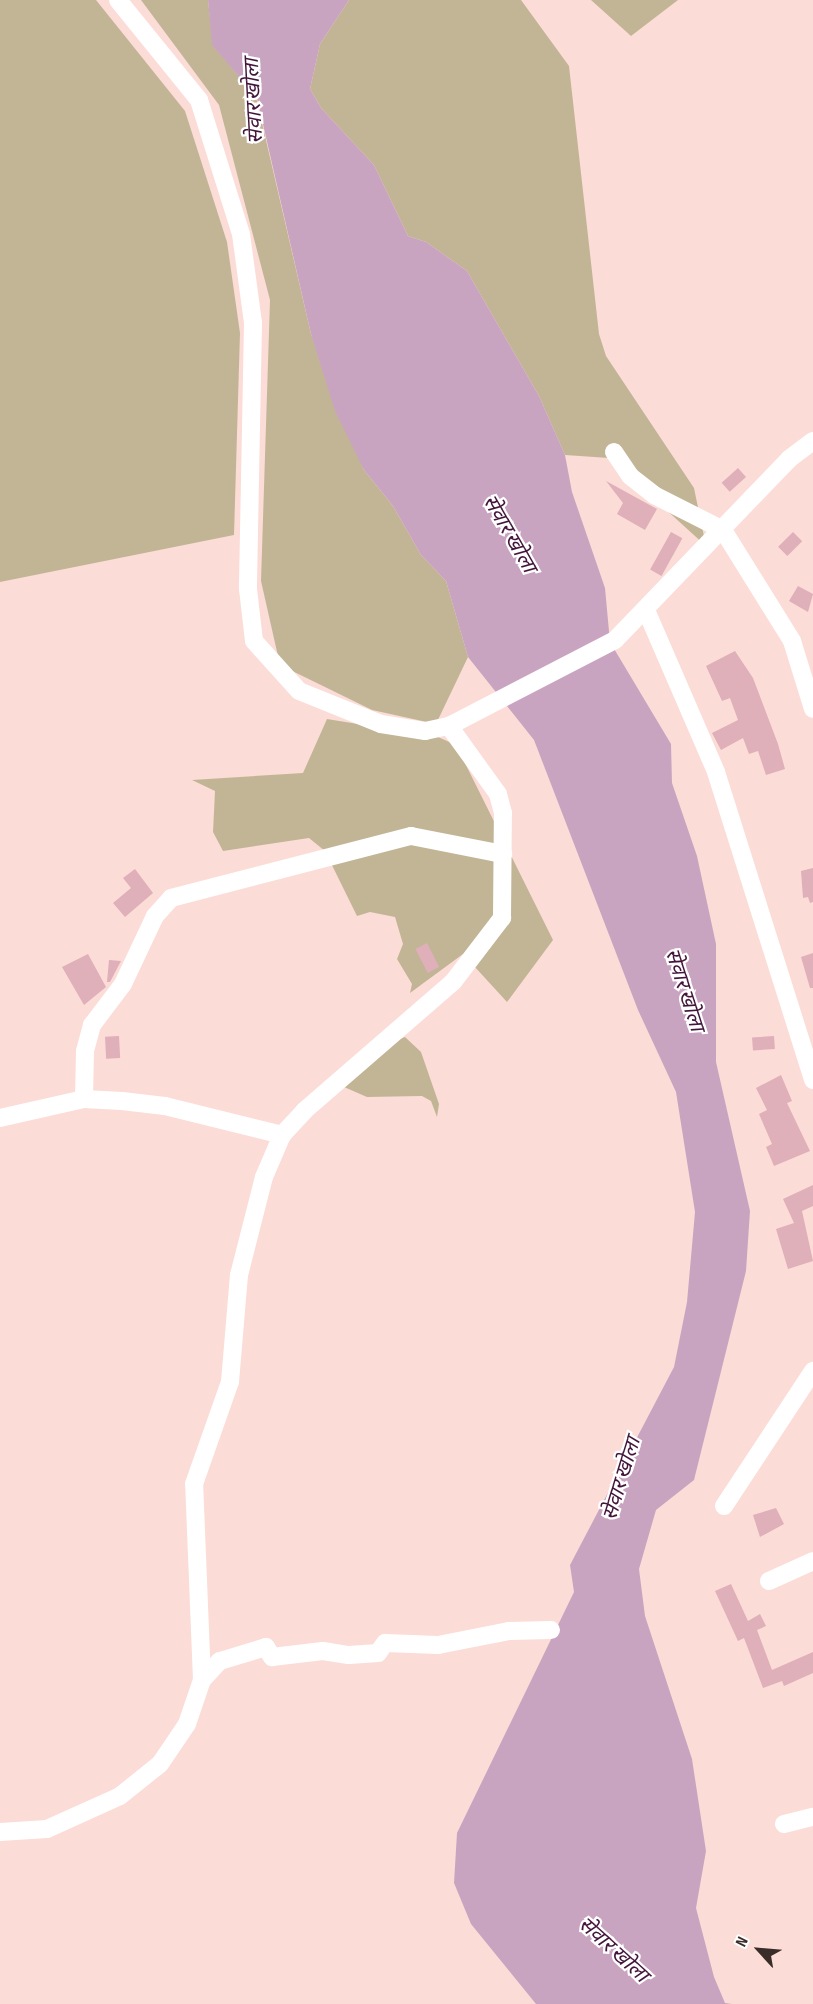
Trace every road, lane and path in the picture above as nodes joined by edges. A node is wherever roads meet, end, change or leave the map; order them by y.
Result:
1 (118, 0) edge
2 (813, 441) edge
3 (614, 452) dead end
4 (723, 531) junction
5 (646, 610) junction
6 (813, 709) edge
7 (449, 726) junction
8 (503, 854) junction
9 (813, 1080) edge
10 (84, 1100) junction
11 (0, 1118) edge
12 (282, 1135) junction
13 (813, 1371) edge
14 (724, 1506) dead end
15 (813, 1561) edge
16 (769, 1581) dead end
17 (551, 1630) dead end
18 (202, 1680) junction
19 (813, 1817) edge
20 (784, 1824) dead end
21 (0, 1832) edge

1 - 7 street
2 - 4 street
3 - 4 street
4 - 5 street
4 - 6 street
5 - 7 street
5 - 9 street
7 - 8 street
8 - 10 street
8 - 12 street
10 - 11 street
10 - 12 street
12 - 18 street
13 - 14 street
15 - 16 street
17 - 18 street
18 - 21 street
19 - 20 street

